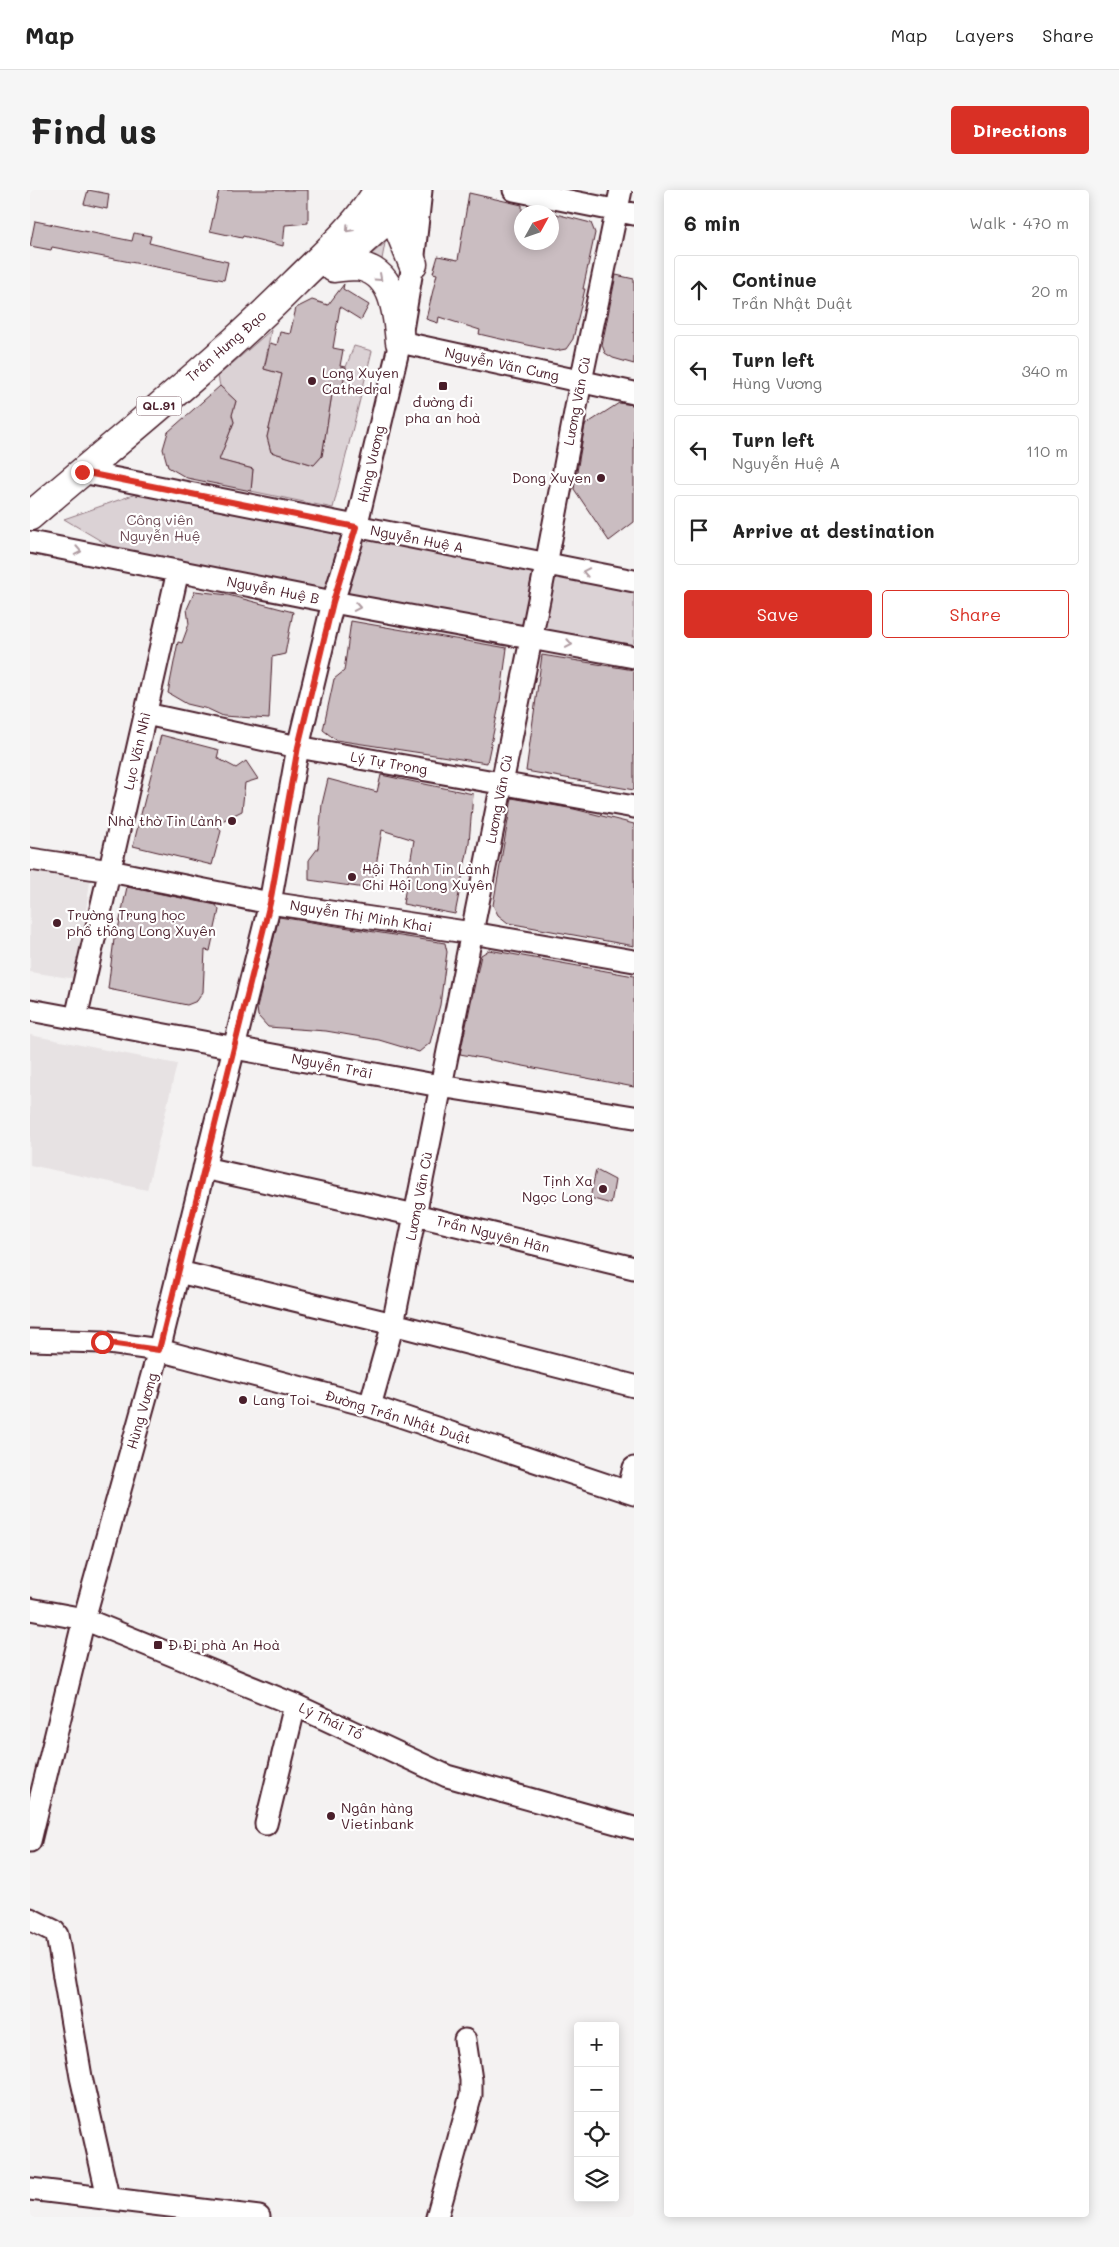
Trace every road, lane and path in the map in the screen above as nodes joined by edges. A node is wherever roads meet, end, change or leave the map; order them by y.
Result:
1 (378, 190) edge
2 (415, 190) edge
3 (421, 190) edge
4 (514, 190) edge
5 (621, 190) edge
6 (392, 202) edge
7 (625, 212) edge
8 (413, 264) junction
9 (334, 268) junction
10 (285, 293) junction
11 (400, 342) junction
12 (581, 381) junction
13 (634, 393) edge
14 (82, 472) junction
15 (30, 516) edge
16 (356, 527) junction
17 (30, 542) edge
18 (546, 565) junction
19 (178, 572) junction
20 (634, 582) edge
21 (333, 602) junction
22 (530, 637) junction
23 (634, 657) edge
24 (146, 714) junction
25 (298, 747) junction
26 (502, 783) junction
27 (634, 807) edge
28 (30, 859) edge
29 (110, 871) junction
30 (270, 903) junction
31 (472, 933) junction
32 (634, 961) edge
33 (30, 1010) edge
34 (76, 1018) junction
35 (234, 1048) junction
36 (440, 1086) junction
37 (634, 1117) edge
38 (204, 1168) junction
39 (415, 1215) junction
40 (634, 1268) edge
41 (179, 1272) junction
42 (394, 1324) junction
43 (30, 1340) edge
44 (159, 1350) junction
45 (634, 1386) edge
46 (370, 1406) junction
47 (634, 1468) edge
48 (631, 1493) edge
49 (30, 1608) edge
50 (84, 1619) junction
51 (295, 1705) junction
52 (266, 1824) dead end
53 (634, 1828) edge
54 (30, 1841) edge
55 (30, 1919) edge
56 (465, 2040) dead end
57 (30, 2189) edge
58 (108, 2197) junction
59 (259, 2217) edge
60 (437, 2217) edge

1 -> 10 highway, QL.91
2 - 6 highway, QL.91
3 - 8 street, Hùng Vương
4 - 7 street
5 - 7 street, Lương Vãn Cù
6 - 8 highway
6 - 9 highway, QL.91
7 - 12 street, Lương Vãn Cù
8 - 11 street, Hùng Vương
9 - 10 highway, QL.91
9 -> 11 highway
10 - 14 highway, Trần Hưng Đạo / QL.91
11 - 12 street, Nguyễn Văn Cưng
11 - 16 street, Hùng Vương
12 - 13 street, Nguyễn Văn Cưng
12 - 18 street, Lương Vãn Cù
14 - 15 highway, Trần Hưng Đạo / QL.91
14 - 16 street, Nguyễn Huệ A
16 - 18 street, Nguyễn Huệ A
16 - 21 street, Hùng Vương
17 -> 19 street, Nguyễn Huệ B
20 -> 18 street, Nguyễn Huệ A
18 - 22 street, Lương Vãn Cù
19 - 21 street, Nguyễn Huệ B
19 - 24 street, Lục Văn Nhì
21 -> 22 street, Nguyễn Huệ B
21 - 25 street, Hùng Vương
22 -> 23 street, Nguyễn Huệ B
22 - 26 street, Lương Vãn Cù
24 - 25 street, Lý Tự Trọng
24 - 29 street, Lục Văn Nhì
25 - 26 street, Lý Tự Trọng
25 - 30 street, Hùng Vương
26 - 27 street, Lý Tự Trọng
26 - 31 street, Lương Vãn Cù
28 - 29 street, Nguyễn Thị Minh Khai
29 - 30 street, Nguyễn Thị Minh Khai
29 - 34 street, Lục Văn Nhì
30 - 31 street, Nguyễn Thị Minh Khai
30 - 35 street, Hùng Vương
31 - 32 street, Nguyễn Thị Minh Khai
31 - 36 street, Lương Vãn Cù
33 - 34 street, Nguyễn Trãi
34 - 35 street, Nguyễn Trãi
35 - 36 street, Nguyễn Trãi
35 - 38 street, Hùng Vương
36 - 37 street, Nguyễn Trãi
36 - 39 street, Lương Vãn Cù
38 - 39 street, Trần Nguyên Hãn
38 - 41 street, Hùng Vương
39 - 40 street, Trần Nguyên Hãn
39 - 42 street, Lương Vãn Cù
41 - 42 street
41 - 44 street, Hùng Vương
42 - 45 street
42 - 46 street, Lương Vãn Cù
43 - 44 street, Đường Trần Nhật Duật
44 - 46 street, Đường Trần Nhật Duật
44 - 50 street, Hùng Vương
46 - 48 street, Đường Trần Nhật Duật
47 - 48 street
49 - 50 street, Lý Thái Tổ
50 - 51 street, Lý Thái Tổ
50 - 54 street, Hùng Vương
51 - 52 street
51 - 53 street, Lý Thái Tổ
55 - 58 street
56 - 60 street
57 - 58 street
58 - 59 street

